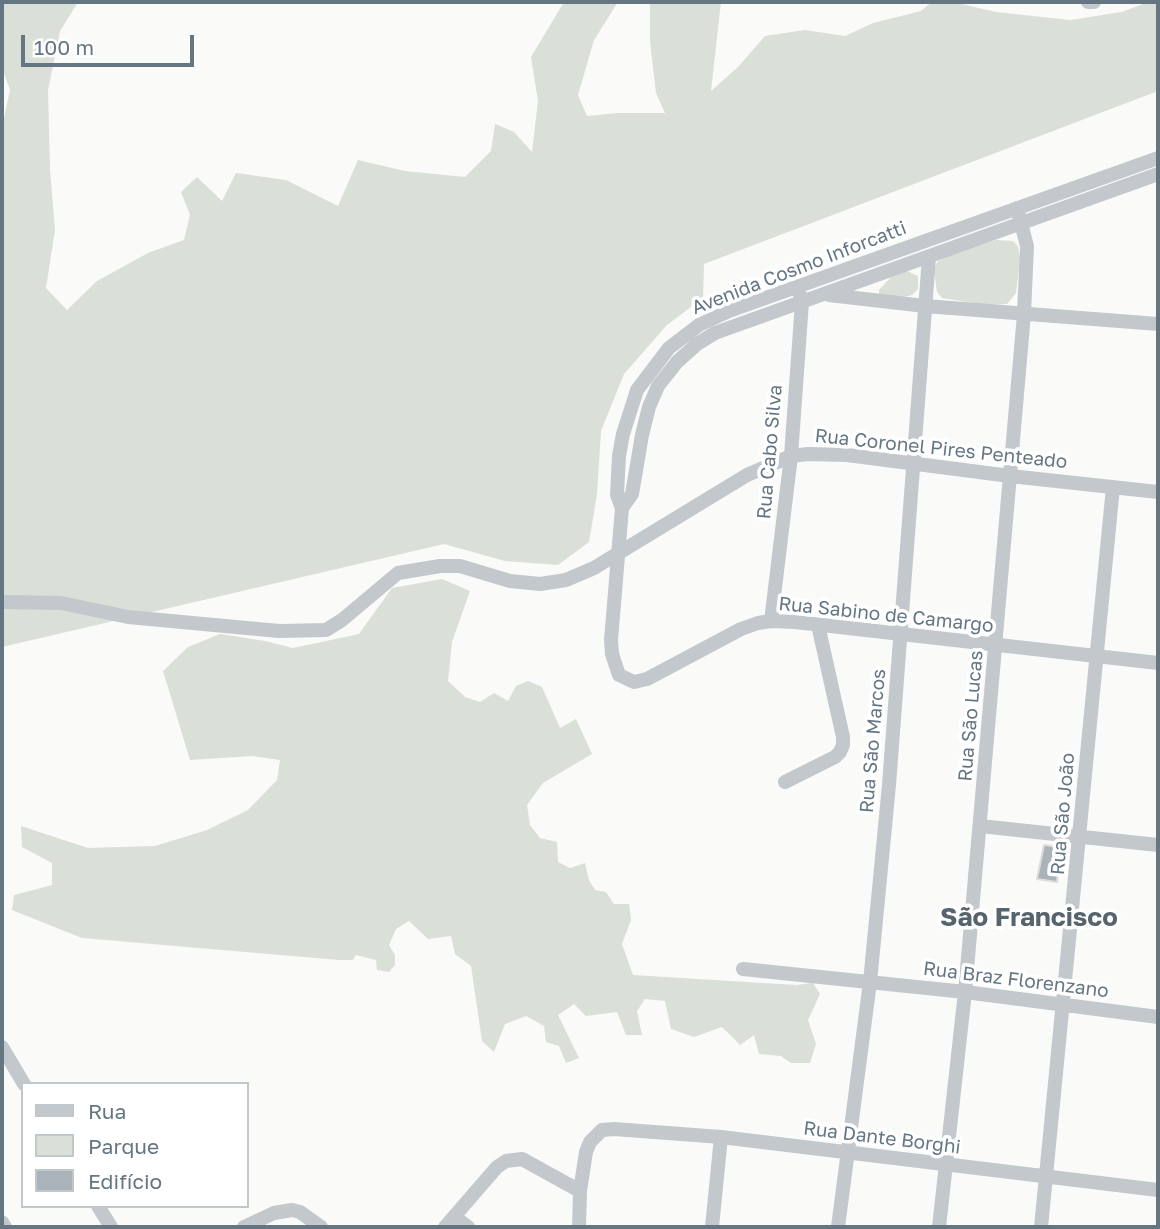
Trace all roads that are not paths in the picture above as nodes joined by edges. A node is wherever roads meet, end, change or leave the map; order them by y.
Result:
1 (1088, 2) edge
2 (1094, 2) edge
3 (1158, 158) edge
4 (1158, 174) edge
5 (1017, 208) junction
6 (1022, 223) junction
7 (929, 257) junction
8 (798, 286) junction
9 (824, 294) junction
10 (802, 302) junction
11 (925, 306) junction
12 (1024, 314) junction
13 (1158, 324) edge
14 (791, 456) junction
15 (915, 463) junction
16 (1010, 476) junction
17 (1113, 487) junction
18 (1158, 492) edge
19 (622, 508) junction
20 (620, 553) junction
21 (2, 602) edge
22 (771, 621) junction
23 (818, 625) junction
24 (901, 635) junction
25 (996, 646) junction
26 (1096, 657) junction
27 (1158, 663) edge
28 (785, 782) dead end
29 (980, 825) junction
30 (1080, 837) junction
31 (1158, 845) edge
32 (743, 969) dead end
33 (870, 982) junction
34 (965, 992) junction
35 (1063, 1005) junction
36 (1158, 1017) edge
37 (2, 1047) edge
38 (23, 1082) edge
39 (721, 1137) junction
40 (847, 1153) junction
41 (947, 1166) junction
42 (1044, 1177) junction
43 (1158, 1190) edge
44 (580, 1191) junction
45 (99, 1208) edge
46 (2, 1222) edge
47 (450, 1222) edge
48 (5, 1227) edge
49 (111, 1227) edge
50 (244, 1227) edge
51 (320, 1227) edge
52 (468, 1227) edge
53 (579, 1227) edge
54 (712, 1227) edge
55 (838, 1227) edge
56 (939, 1227) edge
57 (1041, 1227) edge

1 - 2 street
3 - 5 street, Avenida Cosmo Inforcatti
4 - 6 street, Avenida Cosmo Inforcatti
5 - 6 street, Rua São Lucas
5 - 8 street, Avenida Cosmo Inforcatti
6 - 7 street, Avenida Cosmo Inforcatti
6 - 12 street, Rua São Lucas
7 - 9 street, Avenida Cosmo Inforcatti
7 - 11 street, Rua São Marcos
8 - 10 street, Rua Cabo Silva
8 - 19 street, Avenida Cosmo Inforcatti
9 - 10 street, Avenida Cosmo Inforcatti
9 - 11 street
10 - 14 street, Rua Cabo Silva
10 - 19 street, Avenida Cosmo Inforcatti
11 - 12 street
11 - 15 street, Rua São Marcos
12 - 13 street
12 - 16 street, Rua São Lucas
14 - 15 street, Rua Coronel Pires Penteado
14 - 20 street, Rua Coronel Pires Penteado
14 - 22 street, Rua Cabo Silva
15 - 16 street, Rua Coronel Pires Penteado
15 - 24 street, Rua São Marcos
16 - 17 street, Rua Coronel Pires Penteado
16 - 25 street, Rua São Lucas
17 - 18 street, Rua Coronel Pires Penteado
17 - 26 street, Rua São João
19 - 20 street
20 - 21 street, Rua Coronel Pires Penteado
20 - 22 street, Rua Sabino de Camargo
22 - 23 street, Rua Sabino de Camargo
23 - 24 street, Rua Sabino de Camargo
23 - 28 street
24 - 25 street, Rua Sabino de Camargo
24 - 33 street, Rua São Marcos
25 - 26 street, Rua Sabino de Camargo
25 - 29 street, Rua São Lucas
26 - 27 street, Rua Sabino de Camargo
26 - 30 street, Rua São João
29 - 30 street
29 - 34 street, Rua São Lucas
30 - 31 street
30 - 35 street, Rua São João
32 - 33 street, Rua Braz Florenzano
33 - 34 street, Rua Braz Florenzano
33 - 40 street, Rua São Marcos
34 - 35 street, Rua Braz Florenzano
34 - 41 street, Rua São Lucas
35 - 36 street, Rua Braz Florenzano
35 - 42 street, Rua São João
37 - 38 street
39 - 40 street, Rua Dante Borghi
39 - 44 street, Rua Dante Borghi
39 - 54 street
40 - 41 street, Rua Dante Borghi
40 - 55 street, Rua São Marcos
41 - 42 street, Rua Dante Borghi
41 - 56 street, Rua São Lucas
42 - 43 street, Rua Dante Borghi
42 - 57 street, Rua São João
44 - 47 street
44 - 53 street
45 - 49 street
46 - 48 street
47 - 52 street
50 - 51 street

